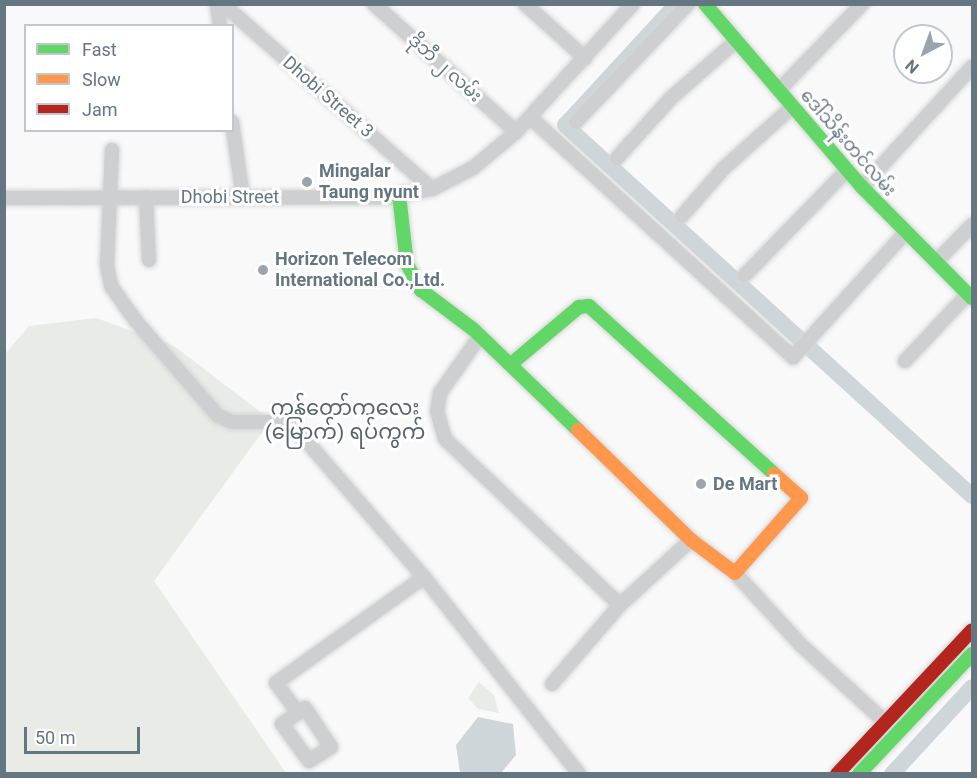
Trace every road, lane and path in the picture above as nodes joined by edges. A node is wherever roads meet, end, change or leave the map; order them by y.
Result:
1 (217, 4) edge
2 (223, 4) edge
3 (374, 4) edge
4 (525, 4) edge
5 (633, 4) edge
6 (688, 4) edge
7 (705, 4) edge
8 (862, 4) edge
9 (220, 24) edge
10 (736, 41) junction
11 (585, 58) junction
12 (972, 67) edge
13 (779, 90) junction
14 (792, 107) junction
15 (531, 118) junction
16 (576, 122) dead end
17 (233, 132) edge
18 (516, 132) junction
19 (112, 150) dead end
20 (617, 158) dead end
21 (847, 170) junction
22 (862, 187) junction
23 (432, 189) junction
24 (399, 195) junction
25 (112, 197) junction
26 (146, 197) junction
27 (243, 197) junction
28 (4, 198) edge
29 (682, 216) dead end
30 (972, 225) edge
31 (905, 233) junction
32 (149, 260) dead end
33 (936, 262) junction
34 (745, 275) dead end
35 (970, 296) edge
36 (480, 336) junction
37 (905, 361) dead end
38 (511, 364) junction
39 (692, 540) junction
40 (735, 573) junction
41 (424, 577) junction
42 (620, 605) junction
43 (972, 630) edge
44 (972, 654) edge
45 (552, 684) dead end
46 (298, 713) dead end
47 (885, 722) junction
48 (896, 734) junction
49 (579, 774) edge
50 (837, 774) edge
51 (859, 774) edge

1 - 9 street
2 - 23 street, Dhobi Street 3
3 - 18 street, ဒိုဘီ ၂ လမ်း
4 - 11 street
5 - 11 street, Dhobi Street
6 - 16 street
7 - 10 street, ဒေါ်သိန်းတင်လမ်း
8 - 13 street
10 - 13 street, ဒေါ်သိန်းတင်လမ်း
10 - 20 street
11 - 15 street, Dhobi Street
12 - 22 street
13 - 14 street, ဒေါ်သိန်းတင်လမ်း
14 - 21 street, ဒေါ်သိန်းတင်လမ်း
14 - 29 street
15 - 18 street, Dhobi Street
15 - 31 street
17 - 27 street
18 - 23 street, Dhobi Street
19 - 25 street
21 - 22 street, ဒေါ်သိန်းတင်လမ်း
21 - 34 street
22 - 31 street, ဒေါ်သိန်းတင်လမ်း
23 - 24 street, Dhobi Street
24 - 27 street, Dhobi Street
24 - 36 street
25 - 26 street, Dhobi Street
25 - 28 street, Dhobi Street
25 - 41 street
26 - 27 street, Dhobi Street
26 - 32 street
30 - 33 street
31 - 33 street, ဒေါ်သိန်းတင်လမ်း
33 - 35 street, ဒေါ်သိန်းတင်လမ်း
35 - 37 street
36 - 38 street
36 - 42 street
38 - 39 street
38 - 40 street
39 - 40 street
39 - 42 street
40 - 47 street
41 - 46 street
41 - 49 street
42 - 45 street
43 - 47 street
44 - 48 street
47 - 48 street
47 - 50 street
48 - 51 street

